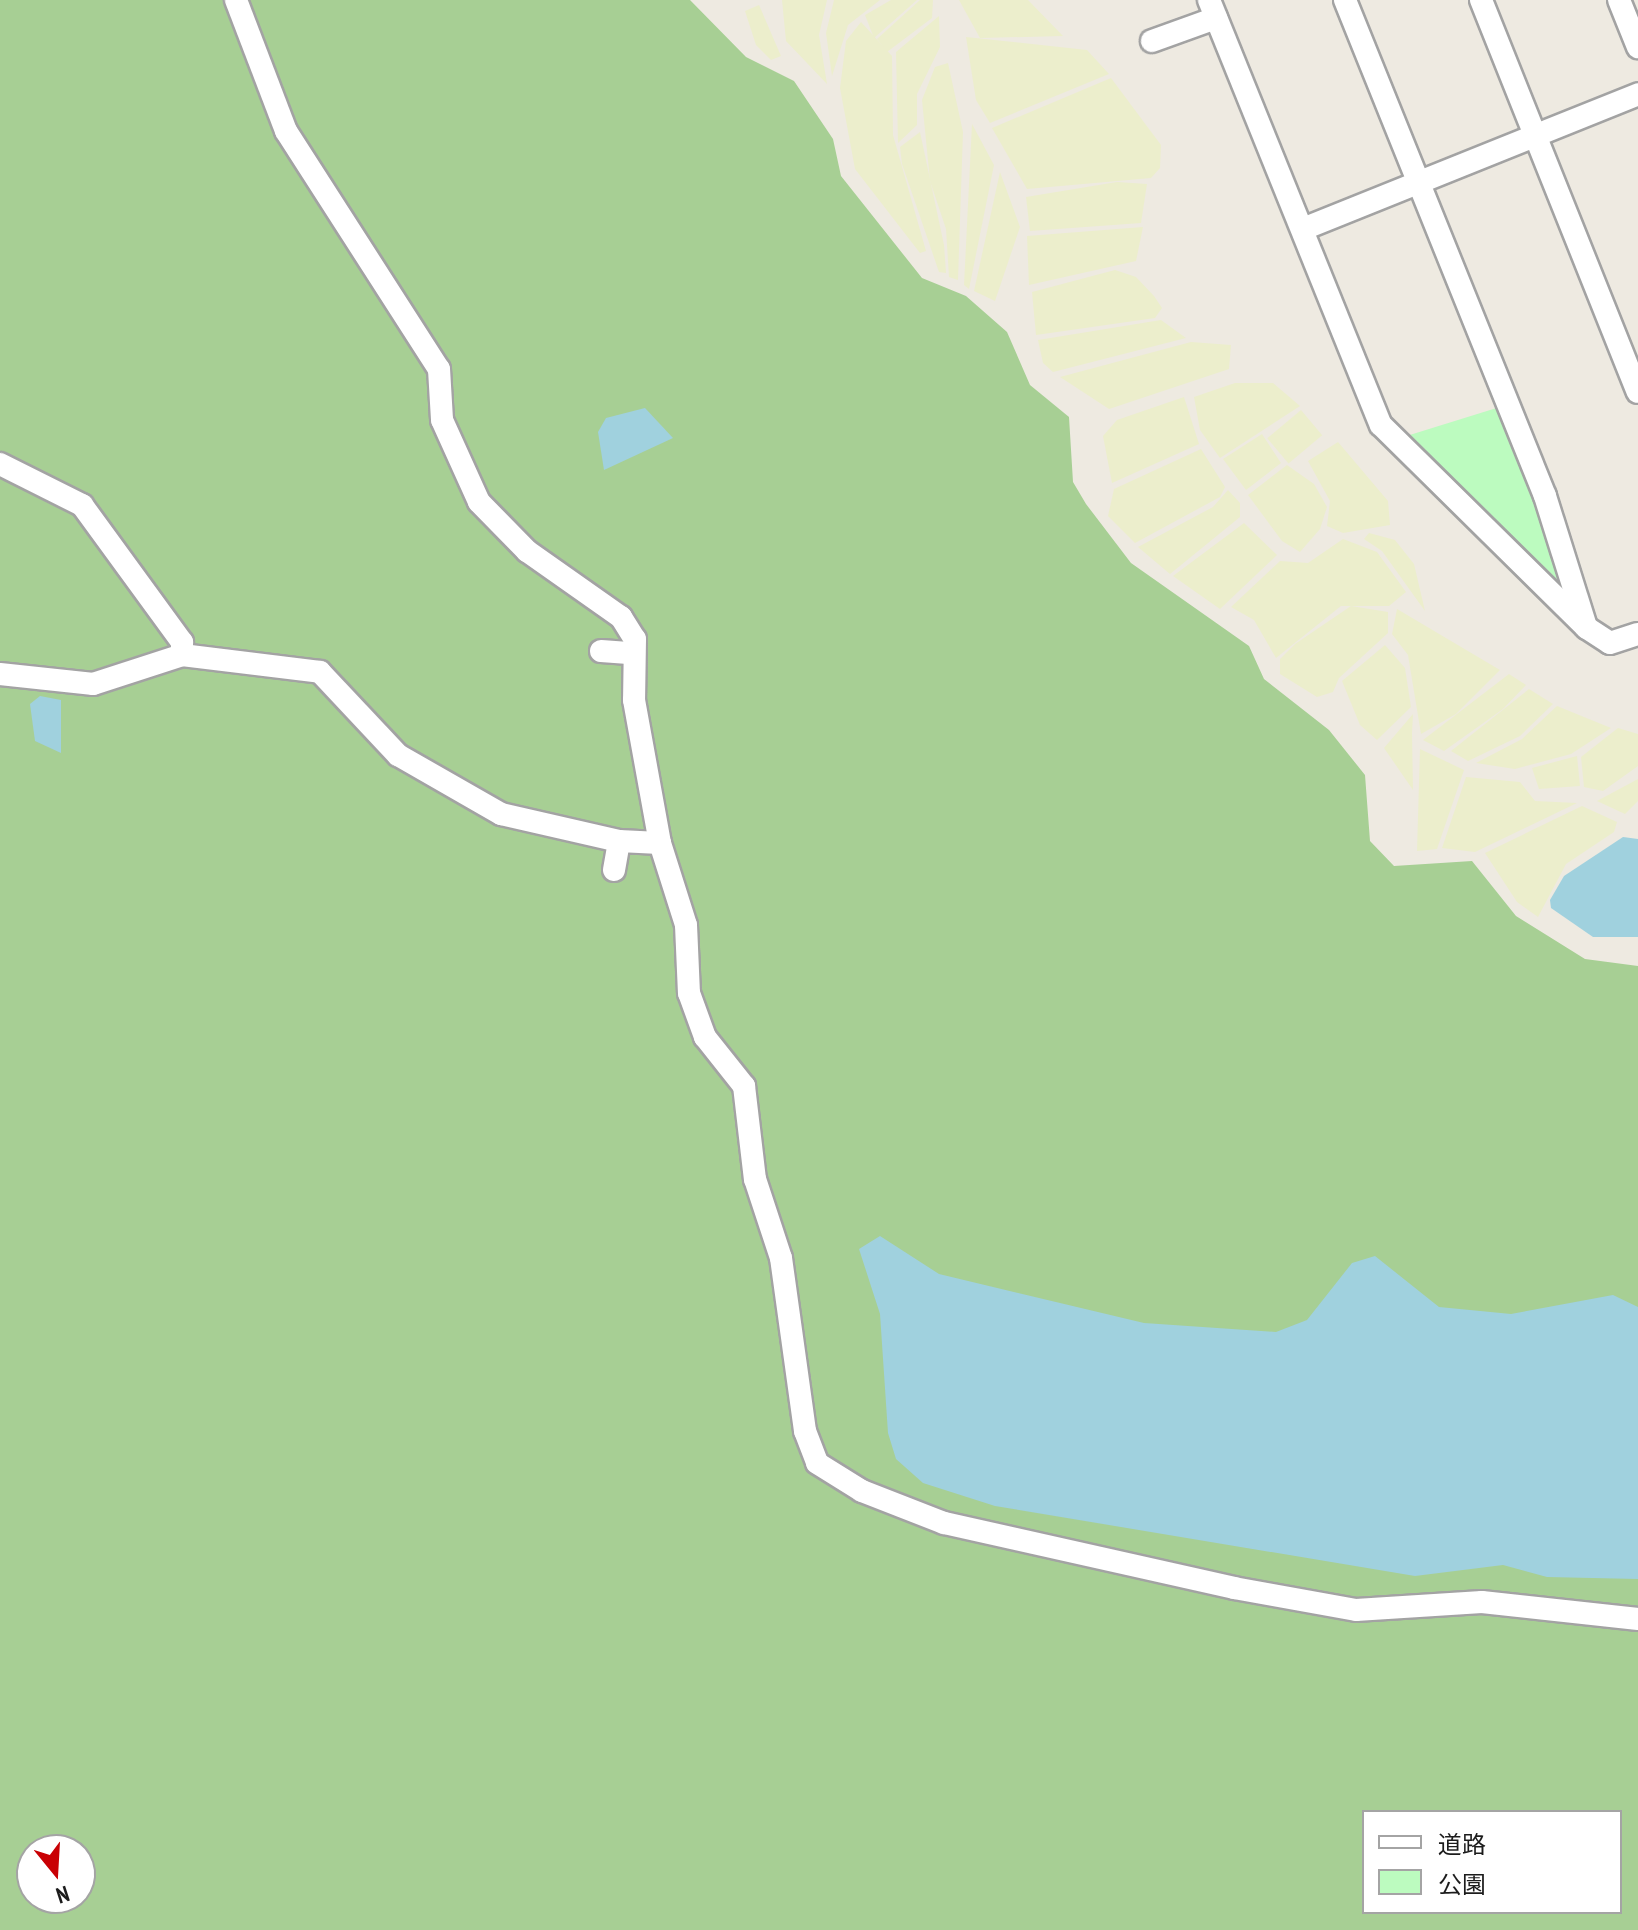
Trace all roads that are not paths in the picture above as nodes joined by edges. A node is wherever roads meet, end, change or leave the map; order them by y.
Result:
1 (236, 0) edge
2 (1345, 0) edge
3 (1481, 0) edge
4 (1619, 0) edge
5 (1212, 9) edge
6 (1152, 41) dead end
7 (1638, 47) edge
8 (1638, 94) edge
9 (1535, 136) junction
10 (1419, 184) junction
11 (1303, 229) junction
12 (1638, 392) edge
13 (0, 464) edge
14 (1587, 628) junction
15 (1638, 634) edge
16 (601, 651) dead end
17 (632, 653) junction
18 (182, 655) junction
19 (0, 674) edge
20 (619, 841) junction
21 (660, 843) junction
22 (614, 870) dead end
23 (1638, 1619) edge

1 - 17 street
2 - 10 street
3 - 9 street
4 - 7 street
5 - 6 street
5 - 11 street
8 - 9 street
9 - 10 street
9 - 12 street
10 - 11 street
10 - 14 street
11 - 14 street
13 - 18 street
14 - 15 street
16 - 17 street
17 - 21 street
18 - 19 street
18 - 20 street
20 - 21 street
20 - 22 street
21 - 23 street

